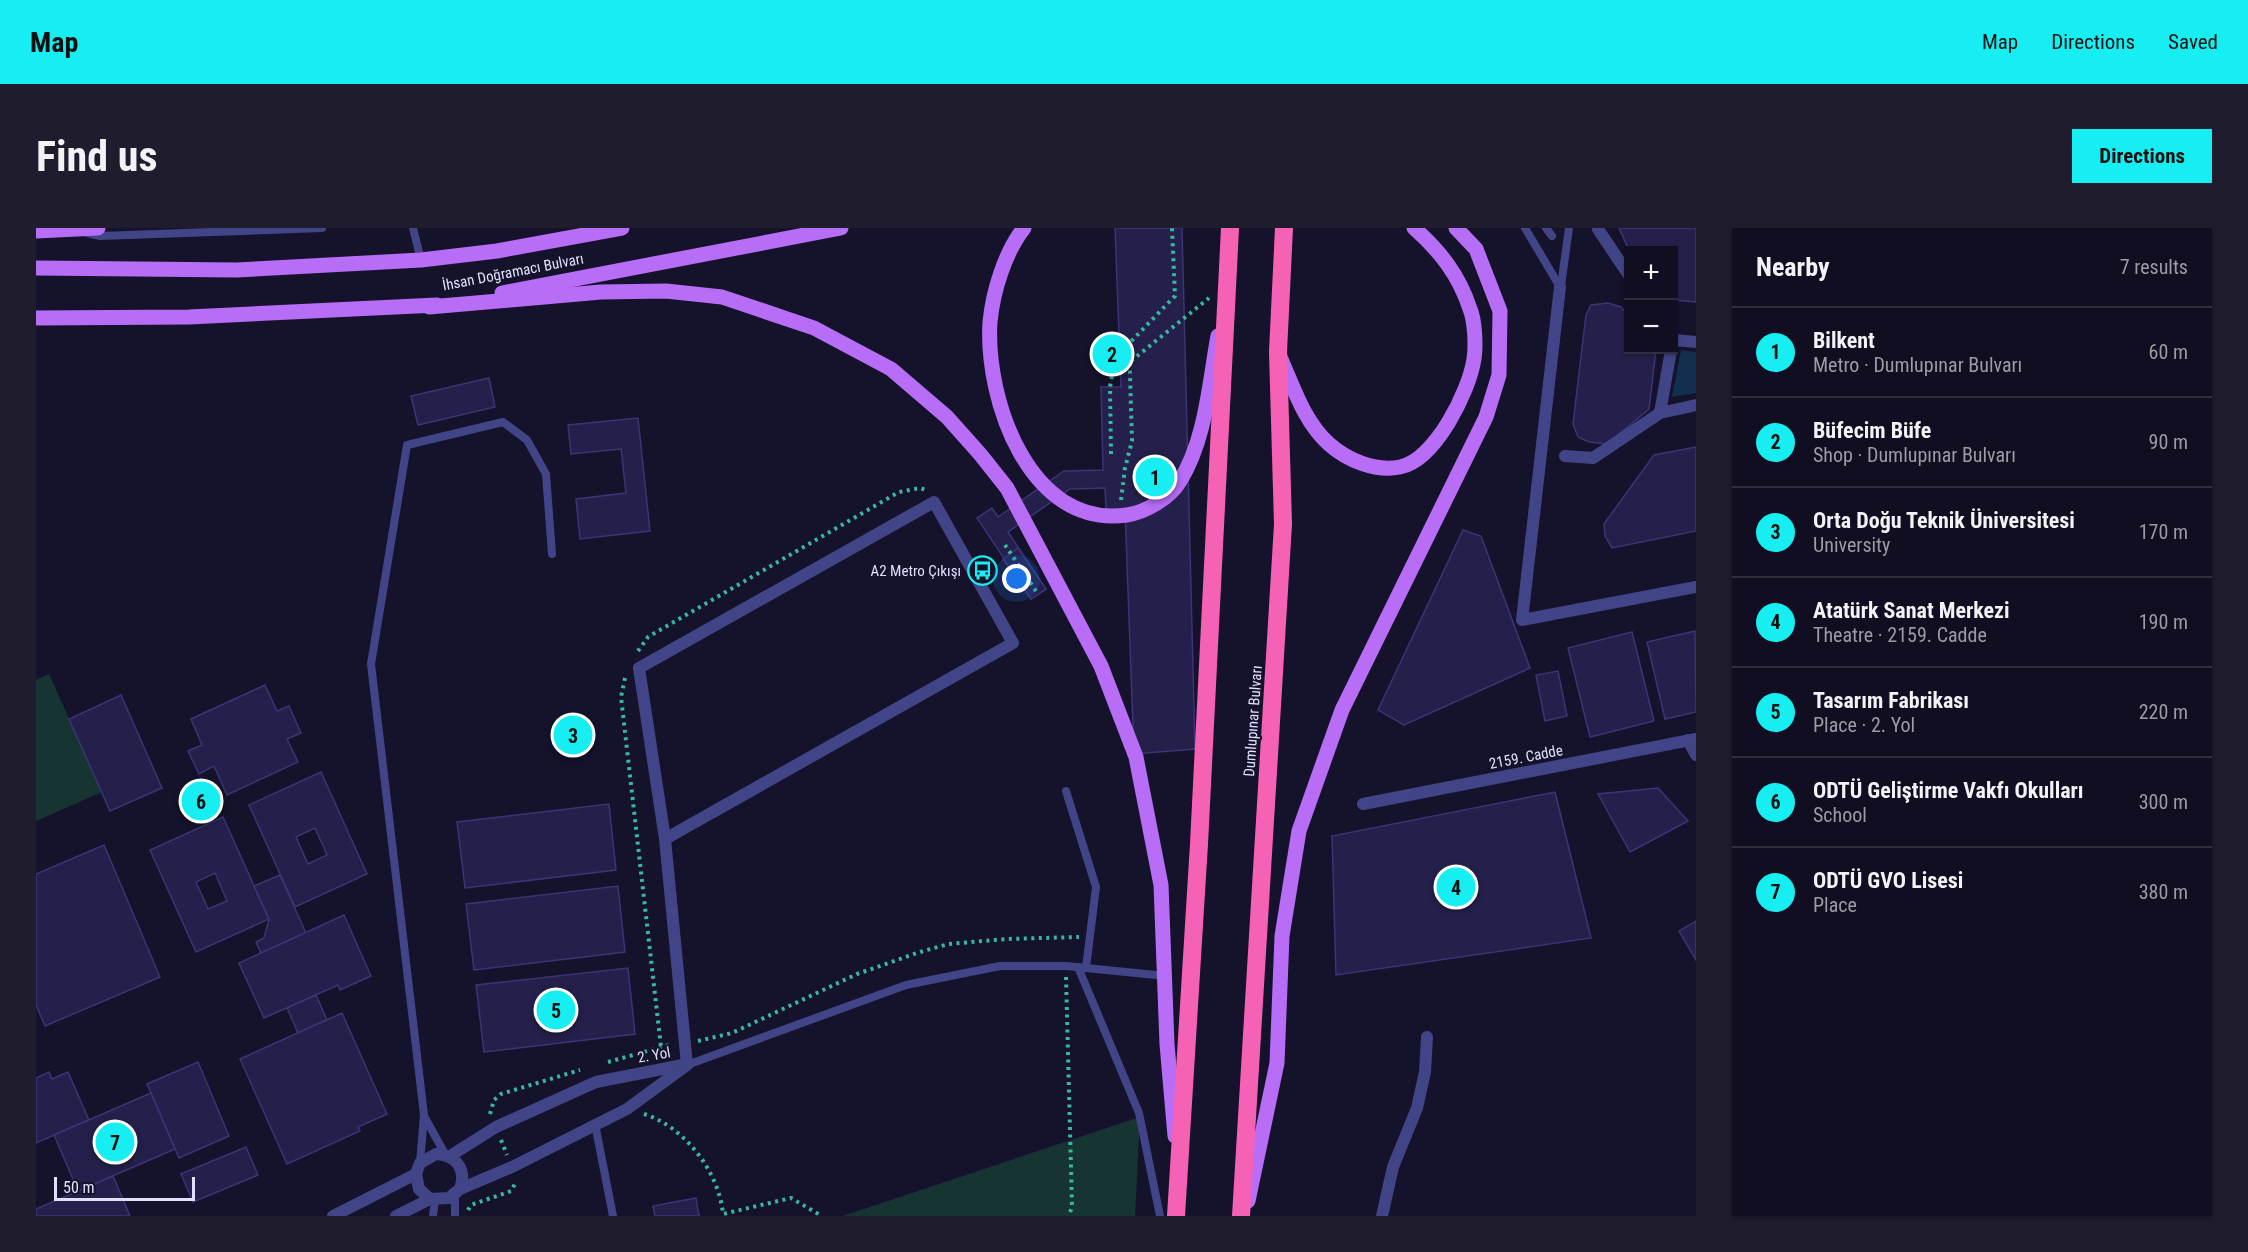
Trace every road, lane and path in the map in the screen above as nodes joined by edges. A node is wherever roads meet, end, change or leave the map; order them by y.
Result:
1 (98, 228) edge
2 (322, 228) edge
3 (413, 228) edge
4 (622, 228) edge
5 (841, 228) edge
6 (1024, 228) edge
7 (1172, 228) edge
8 (1230, 228) edge
9 (1284, 228) edge
10 (1414, 228) edge
11 (1456, 228) edge
12 (1525, 228) edge
13 (1546, 228) edge
14 (1552, 228) edge
15 (1569, 228) edge
16 (1598, 229) edge
17 (69, 230) junction
18 (36, 231) edge
19 (421, 260) junction
20 (1624, 267) edge
21 (36, 268) edge
22 (1228, 284) junction
23 (1560, 287) junction
24 (429, 307) junction
25 (36, 310) edge
26 (189, 317) junction
27 (36, 318) edge
28 (1678, 340) edge
29 (1129, 342) junction
30 (1696, 342) edge
31 (1278, 352) junction
32 (1670, 354) edge
33 (1130, 361) junction
34 (1696, 405) edge
35 (1660, 413) junction
36 (1111, 454) dead end
37 (1565, 456) dead end
38 (930, 491) dead end
39 (1121, 504) dead end
40 (1005, 545) dead end
41 (552, 554) dead end
42 (1696, 587) edge
43 (1038, 594) dead end
44 (637, 662) junction
45 (625, 676) dead end
46 (1692, 740) edge
47 (1696, 754) edge
48 (1066, 791) dead end
49 (1363, 804) dead end
50 (665, 838) junction
51 (1065, 966) junction
52 (1082, 968) junction
53 (1166, 976) junction
54 (1427, 1037) dead end
55 (661, 1047) dead end
56 (687, 1065) junction
57 (627, 1108) junction
58 (424, 1115) junction
59 (595, 1124) junction
60 (448, 1155) junction
61 (418, 1169) junction
62 (1179, 1179) junction
63 (458, 1192) junction
64 (432, 1200) junction
65 (333, 1216) edge
66 (396, 1216) edge
67 (433, 1216) edge
68 (455, 1216) edge
69 (613, 1216) edge
70 (822, 1216) edge
71 (1069, 1216) edge
72 (1160, 1216) edge
73 (1176, 1216) edge
74 (1243, 1216) edge
75 (1382, 1216) edge

1 - 17 main road
2 - 17 lane
3 - 19 lane
4 - 19 main road
5 - 24 main road, İhsan Doğramacı Bulvarı
6 - 22 main road
7 - 29 path
8 - 22 highway
9 - 31 highway, Dumlupınar Bulvarı
10 - 31 main road
11 - 74 main road
12 - 23 lane
13 - 14 lane
15 - 23 lane
16 - 20 street
17 - 18 main road
19 - 21 main road
22 - 33 path
22 - 62 highway
23 - 42 street
24 - 26 main road, İhsan Doğramacı Bulvarı
24 - 53 main road
25 - 26 main road, İhsan Doğramacı Bulvarı
26 - 27 main road, İhsan Doğramacı Bulvarı
28 - 30 street
29 - 33 path
29 - 36 path
31 - 74 highway, Dumlupınar Bulvarı
32 - 35 street
33 - 39 path
34 - 35 street
35 - 37 street
38 - 44 path
40 - 43 path
41 - 58 lane
44 - 50 street
44 - 50 street
45 - 55 path
46 - 47 street
46 - 49 street, 2159. Cadde
48 - 52 lane
50 - 56 street
51 - 52 lane
51 - 56 lane
51 - 71 path
52 - 53 lane
52 - 72 lane
53 - 62 main road
54 - 75 street
56 - 57 street, 2. Yol
56 - 60 street, 2. Yol
57 - 59 street, 2. Yol
57 - 70 path
58 - 60 lane
58 - 61 lane
59 - 63 street, 2. Yol
59 - 69 lane
60 - 61 street, 2. Yol
60 - 63 street
61 - 64 street
61 - 65 street, 2. Yol
62 - 73 highway
63 - 64 street, 2. Yol
63 - 68 lane
64 - 66 street, 2. Yol
64 - 67 lane

